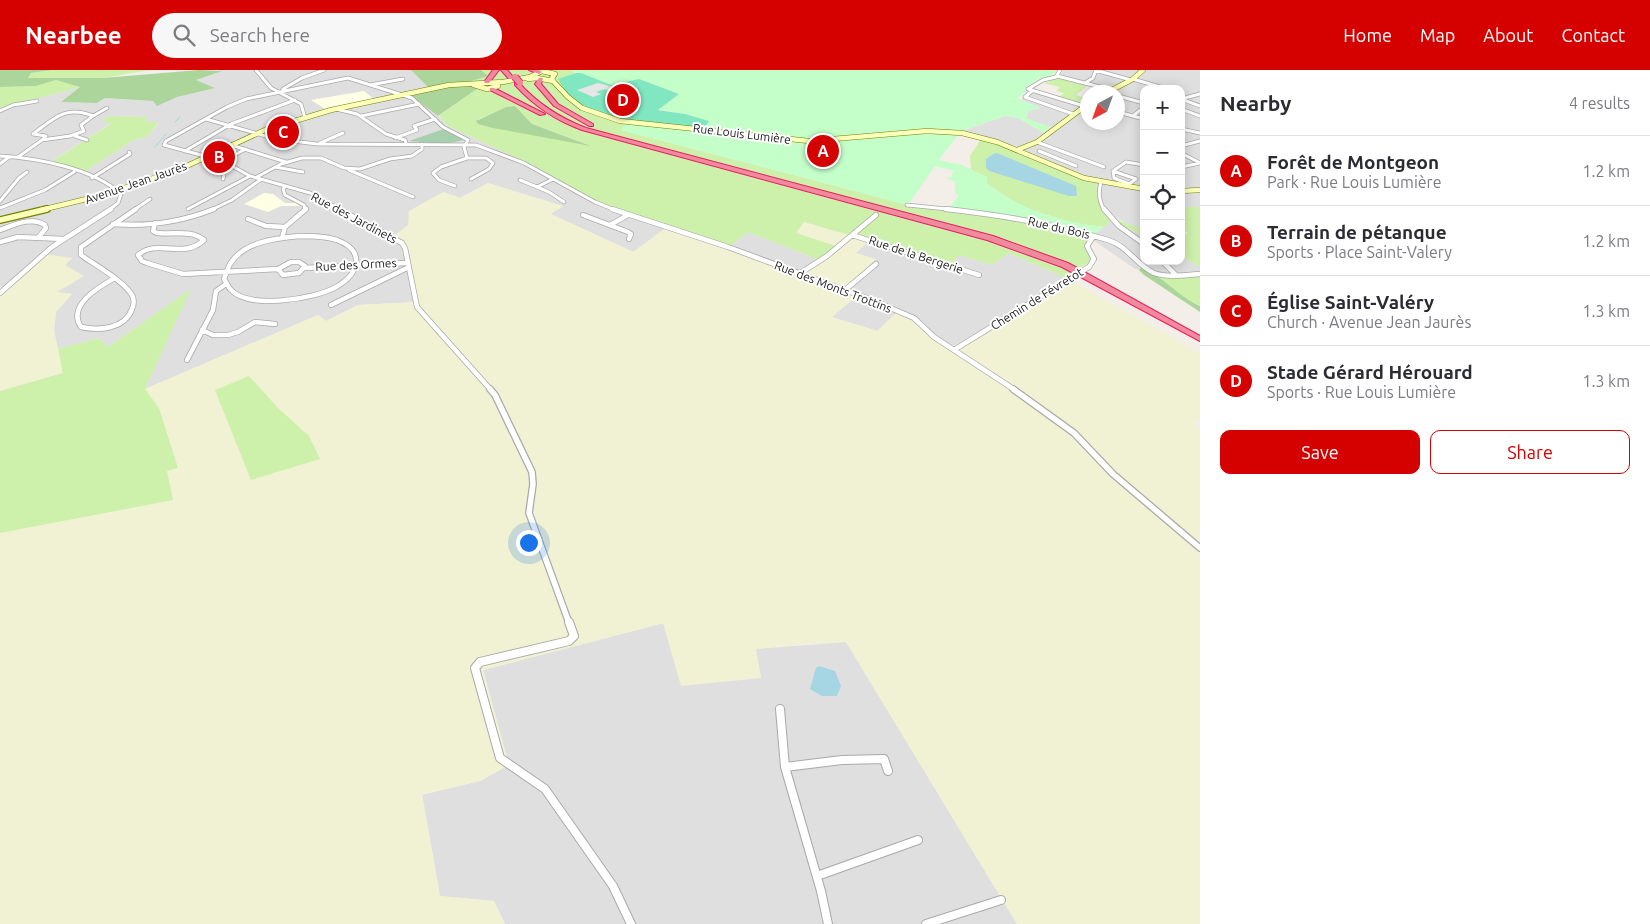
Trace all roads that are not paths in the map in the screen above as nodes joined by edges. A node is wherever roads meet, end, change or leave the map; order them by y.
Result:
1 (258, 70) edge
2 (324, 70) edge
3 (496, 70) edge
4 (504, 70) edge
5 (508, 70) edge
6 (1060, 70) edge
7 (1096, 70) edge
8 (1143, 70) edge
9 (548, 71) edge
10 (538, 76) edge
11 (1057, 76) junction
12 (403, 79) dead end
13 (1132, 79) junction
14 (516, 80) junction
15 (553, 80) junction
16 (1085, 83) junction
17 (483, 84) junction
18 (370, 85) junction
19 (1092, 85) edge
20 (1122, 85) edge
21 (1152, 85) edge
22 (495, 86) junction
23 (279, 91) junction
24 (1032, 91) junction
25 (402, 94) junction
26 (1200, 94) edge
27 (1125, 98) edge
28 (1185, 98) edge
29 (295, 100) junction
30 (1185, 100) edge
31 (1140, 102) edge
32 (1080, 103) edge
33 (20, 104) dead end
34 (419, 104) junction
35 (1200, 106) edge
36 (107, 108) dead end
37 (336, 109) junction
38 (1080, 109) edge
39 (1140, 110) edge
40 (1185, 110) edge
41 (0, 111) edge
42 (1073, 114) junction
43 (1125, 114) edge
44 (93, 116) junction
45 (361, 116) junction
46 (1133, 116) junction
47 (1200, 116) edge
48 (305, 118) junction
49 (1140, 118) edge
50 (206, 119) junction
51 (436, 119) junction
52 (228, 125) junction
53 (1185, 130) edge
54 (343, 133) dead end
55 (1200, 133) edge
56 (257, 134) junction
57 (75, 136) junction
58 (395, 138) junction
59 (43, 139) junction
60 (87, 140) dead end
61 (1200, 141) edge
62 (1037, 142) junction
63 (317, 144) junction
64 (406, 144) junction
65 (422, 144) junction
66 (466, 144) junction
67 (231, 145) junction
68 (1185, 145) edge
69 (650, 147) junction
70 (246, 150) junction
71 (1017, 150) junction
72 (185, 151) junction
73 (1039, 151) dead end
74 (129, 152) dead end
75 (686, 154) junction
76 (0, 156) edge
77 (9, 156) junction
78 (1072, 156) junction
79 (1185, 156) edge
80 (18, 157) junction
81 (207, 157) junction
82 (466, 158) junction
83 (1061, 160) junction
84 (223, 161) junction
85 (286, 162) junction
86 (1200, 163) edge
87 (0, 164) edge
88 (1185, 165) edge
89 (231, 166) junction
90 (1076, 166) dead end
91 (1140, 166) edge
92 (275, 167) junction
93 (1104, 167) dead end
94 (347, 169) junction
95 (361, 170) junction
96 (1113, 171) junction
97 (27, 172) dead end
98 (74, 172) junction
99 (303, 172) dead end
100 (357, 174) junction
101 (250, 176) junction
102 (92, 178) junction
103 (255, 178) junction
104 (223, 179) dead end
105 (471, 179) dead end
106 (553, 179) junction
107 (260, 180) junction
108 (520, 180) dead end
109 (1101, 182) junction
110 (286, 186) junction
111 (455, 186) dead end
112 (537, 187) junction
113 (1140, 188) edge
114 (118, 190) junction
115 (1200, 190) edge
116 (1185, 191) edge
117 (413, 197) dead end
118 (150, 199) dead end
119 (0, 201) edge
120 (564, 202) dead end
121 (907, 205) dead end
122 (1, 207) edge
123 (188, 209) dead end
124 (583, 215) dead end
125 (628, 215) junction
126 (876, 215) dead end
127 (248, 219) dead end
128 (0, 220) edge
129 (155, 223) junction
130 (113, 224) junction
131 (610, 225) junction
132 (285, 227) junction
133 (0, 230) edge
134 (852, 234) junction
135 (1093, 237) junction
136 (38, 238) junction
137 (64, 238) junction
138 (282, 238) junction
139 (629, 239) dead end
140 (1140, 241) edge
141 (0, 242) edge
142 (876, 264) dead end
143 (357, 265) junction
144 (407, 265) junction
145 (1166, 265) edge
146 (305, 268) junction
147 (278, 269) junction
148 (225, 272) junction
149 (799, 274) junction
150 (1200, 274) edge
151 (978, 275) dead end
152 (1176, 275) junction
153 (113, 279) junction
154 (226, 284) junction
155 (845, 290) junction
156 (0, 293) edge
157 (331, 304) dead end
158 (275, 324) dead end
159 (202, 330) junction
160 (1200, 336) edge
161 (1200, 339) edge
162 (954, 350) junction
163 (187, 360) dead end
164 (1200, 548) edge
165 (780, 709) dead end
166 (786, 767) junction
167 (888, 771) dead end
168 (918, 840) dead end
169 (816, 876) junction
170 (1001, 900) dead end
171 (631, 924) edge
172 (828, 924) edge
173 (926, 924) edge

1 - 23 street
2 - 23 street
3 - 17 highway
4 - 14 highway
5 - 14 highway
6 - 11 street
7 - 13 street
7 - 16 street
8 - 13 main road
9 - 10 main road
9 - 15 main road, Rue Louis Lumière
10 - 15 main road
10 - 22 main road
10 - 75 highway
11 - 16 street
11 - 24 street
12 - 18 street
13 - 20 main road
13 - 21 street
14 - 69 highway
14 - 75 highway
15 - 71 main road, Rue Louis Lumière
16 - 19 street
17 - 22 main road
17 - 22 main road
17 - 25 main road, Avenue Jean Jaurès
18 - 23 street
18 - 25 street
22 - 69 highway
23 - 29 street
23 - 50 street
24 - 32 street
24 - 42 street
25 - 34 street
25 - 37 main road, Avenue Jean Jaurès
26 - 28 street
27 - 31 street
29 - 48 street
29 - 52 street
30 - 35 street
33 - 41 street
34 - 45 street
34 - 51 street
36 - 44 street
37 - 45 street
37 - 48 main road, Avenue Jean Jaurès
38 - 42 main road
39 - 46 street
40 - 47 street
42 - 62 main road
43 - 46 street
44 - 57 street
44 - 59 street
45 - 58 street
46 - 49 street
48 - 56 main road, Avenue Jean Jaurès
50 - 52 street, Rue des Monts Trottins
50 - 72 street, Rue des Jardinets
51 - 58 street
51 - 66 street
52 - 56 street, Rue des Monts Trottins
52 - 72 street
53 - 55 street
54 - 63 street
56 - 63 street, Rue des Monts Trottins
56 - 67 main road, Avenue Jean Jaurès
57 - 59 street
57 - 60 street
58 - 64 street
59 - 80 street
61 - 68 street
62 - 71 main road
62 - 78 street
63 - 64 street, Rue des Monts Trottins
64 - 65 street, Rue des Monts Trottins
65 - 66 street, Rue des Monts Trottins
65 - 95 street
66 - 82 street
66 - 106 street, Rue des Monts Trottins
67 - 70 street
67 - 81 main road, Avenue Jean Jaurès
69 - 161 highway
70 - 84 street
70 - 85 street
71 - 109 main road, Rue Louis Lumière
72 - 81 street, Rue des Jardinets
73 - 83 street
74 - 102 street
75 - 160 highway
76 - 77 street
77 - 80 street
77 - 87 street
78 - 83 street
78 - 93 street
79 - 86 street
80 - 98 street
81 - 84 street, Rue des Jardinets
81 - 114 main road, Avenue Jean Jaurès
82 - 105 street
82 - 111 street
83 - 90 street
84 - 89 street, Rue des Jardinets
85 - 92 street
85 - 94 street
86 - 88 street
89 - 101 street, Rue des Jardinets
89 - 104 street
91 - 96 street
92 - 99 street
92 - 103 street
94 - 95 street
94 - 100 street
95 - 100 street
96 - 96 street
97 - 119 street
98 - 102 street
98 - 122 street
100 - 117 street
101 - 103 street, Rue des Jardinets
101 - 123 street
102 - 114 street
103 - 107 street, Rue des Jardinets
106 - 112 street
106 - 125 street, Rue des Monts Trottins
107 - 110 street, Rue des Jardinets
107 - 129 street
108 - 112 street
109 - 113 main road, Rue Louis Lumière
109 - 140 street
110 - 132 street
110 - 144 street, Rue des Jardinets
112 - 120 street
114 - 128 main road, Avenue Jean Jaurès
114 - 137 street
115 - 116 main road
118 - 130 street
121 - 135 street, Rue du Bois
124 - 131 street
125 - 131 street
125 - 149 street, Rue des Monts Trottins
126 - 134 street
127 - 132 street
129 - 130 street
129 - 148 street, Rue des Ormes
130 - 153 street
131 - 139 street
132 - 138 street
133 - 136 street
134 - 149 street
134 - 151 street, Rue de la Bergerie
135 - 152 street, Rue du Bois
135 - 162 street, Chemin de Févretot, bridge
136 - 137 street
136 - 141 street
137 - 156 street
138 - 143 street
138 - 148 street
142 - 155 street
143 - 144 street, Rue des Ormes
143 - 146 street, Rue des Ormes
143 - 154 street
144 - 157 street
144 - 171 street, Rue des Jardinets
145 - 152 street
146 - 147 street, Rue des Ormes
146 - 147 street, Rue des Ormes
147 - 148 street, Rue des Ormes
148 - 154 street
149 - 155 street, Rue des Monts Trottins
150 - 152 street, Rue du Bois
153 - 153 street
154 - 159 street
155 - 162 street, Rue des Monts Trottins
158 - 159 street
159 - 163 street
162 - 164 street, Rue des Monts Trottins
165 - 166 street
166 - 167 street
166 - 169 street
168 - 169 street
169 - 172 street
170 - 173 street

